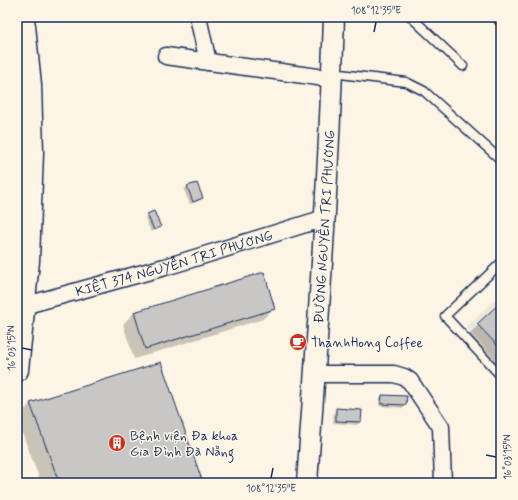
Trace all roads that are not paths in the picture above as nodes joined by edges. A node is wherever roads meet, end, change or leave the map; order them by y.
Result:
1 (22, 17) edge
2 (198, 17) edge
3 (334, 17) edge
4 (411, 17) edge
5 (496, 17) edge
6 (501, 23) edge
7 (166, 56) dead end
8 (208, 62) junction
9 (463, 66) dead end
10 (332, 76) junction
11 (501, 160) edge
12 (325, 218) junction
13 (501, 263) edge
14 (23, 306) junction
15 (17, 361) edge
16 (314, 374) junction
17 (501, 376) edge
18 (307, 483) edge
19 (443, 483) edge

1 - 14 main road
2 - 8 street
3 - 10 street, ĐƯỜNG NGUYỄN TRI PHƯƠNG
4 - 9 lane
5 - 6 lane
7 - 8 street
8 - 10 street
10 - 11 lane
10 - 12 street, ĐƯỜNG NGUYỄN TRI PHƯƠNG
12 - 14 street, KIỆT 374 NGUYỄN TRI PHƯƠNG
12 - 16 street, ĐƯỜNG NGUYỄN TRI PHƯƠNG
13 - 17 lane
14 - 15 main road
16 - 18 street, ĐƯỜNG NGUYỄN TRI PHƯƠNG
16 - 19 street

